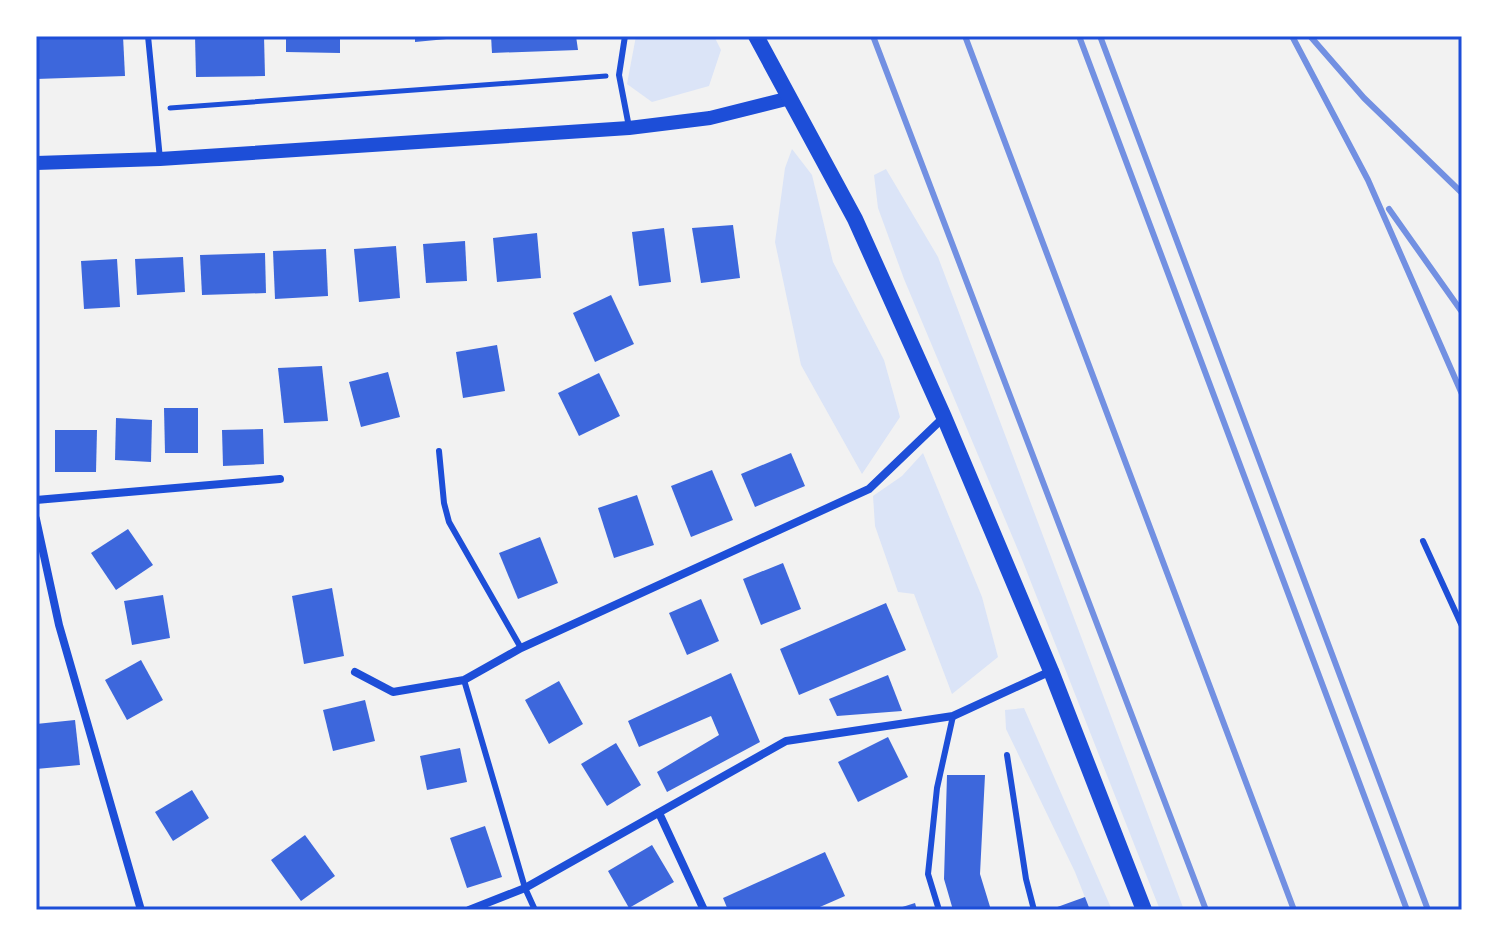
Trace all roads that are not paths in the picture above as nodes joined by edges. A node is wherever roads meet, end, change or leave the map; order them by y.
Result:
1 (148, 36) edge
2 (625, 36) edge
3 (756, 36) edge
4 (790, 98) junction
5 (629, 128) junction
6 (160, 159) junction
7 (36, 163) edge
8 (944, 417) junction
9 (439, 451) dead end
10 (280, 479) dead end
11 (36, 500) edge
12 (36, 519) edge
13 (1423, 541) dead end
14 (1462, 626) edge
15 (521, 648) junction
16 (1051, 671) junction
17 (355, 672) dead end
18 (464, 680) junction
19 (953, 716) junction
20 (1007, 755) dead end
21 (659, 813) junction
22 (525, 888) junction
23 (141, 910) edge
24 (469, 910) edge
25 (535, 910) edge
26 (704, 910) edge
27 (939, 910) edge
28 (1034, 910) edge
29 (1144, 910) edge

1 - 6 lane
2 - 5 lane
3 - 4 main road
4 - 5 street
4 - 8 main road
5 - 6 street
6 - 7 street
8 - 15 street
8 - 16 main road
9 - 15 lane
10 - 11 street
12 - 23 street
13 - 14 lane
15 - 18 street
16 - 19 street
16 - 29 main road
17 - 18 street
18 - 22 lane
19 - 21 street
19 - 27 lane
20 - 28 lane
21 - 22 street
21 - 26 street
22 - 24 street
22 - 25 lane

